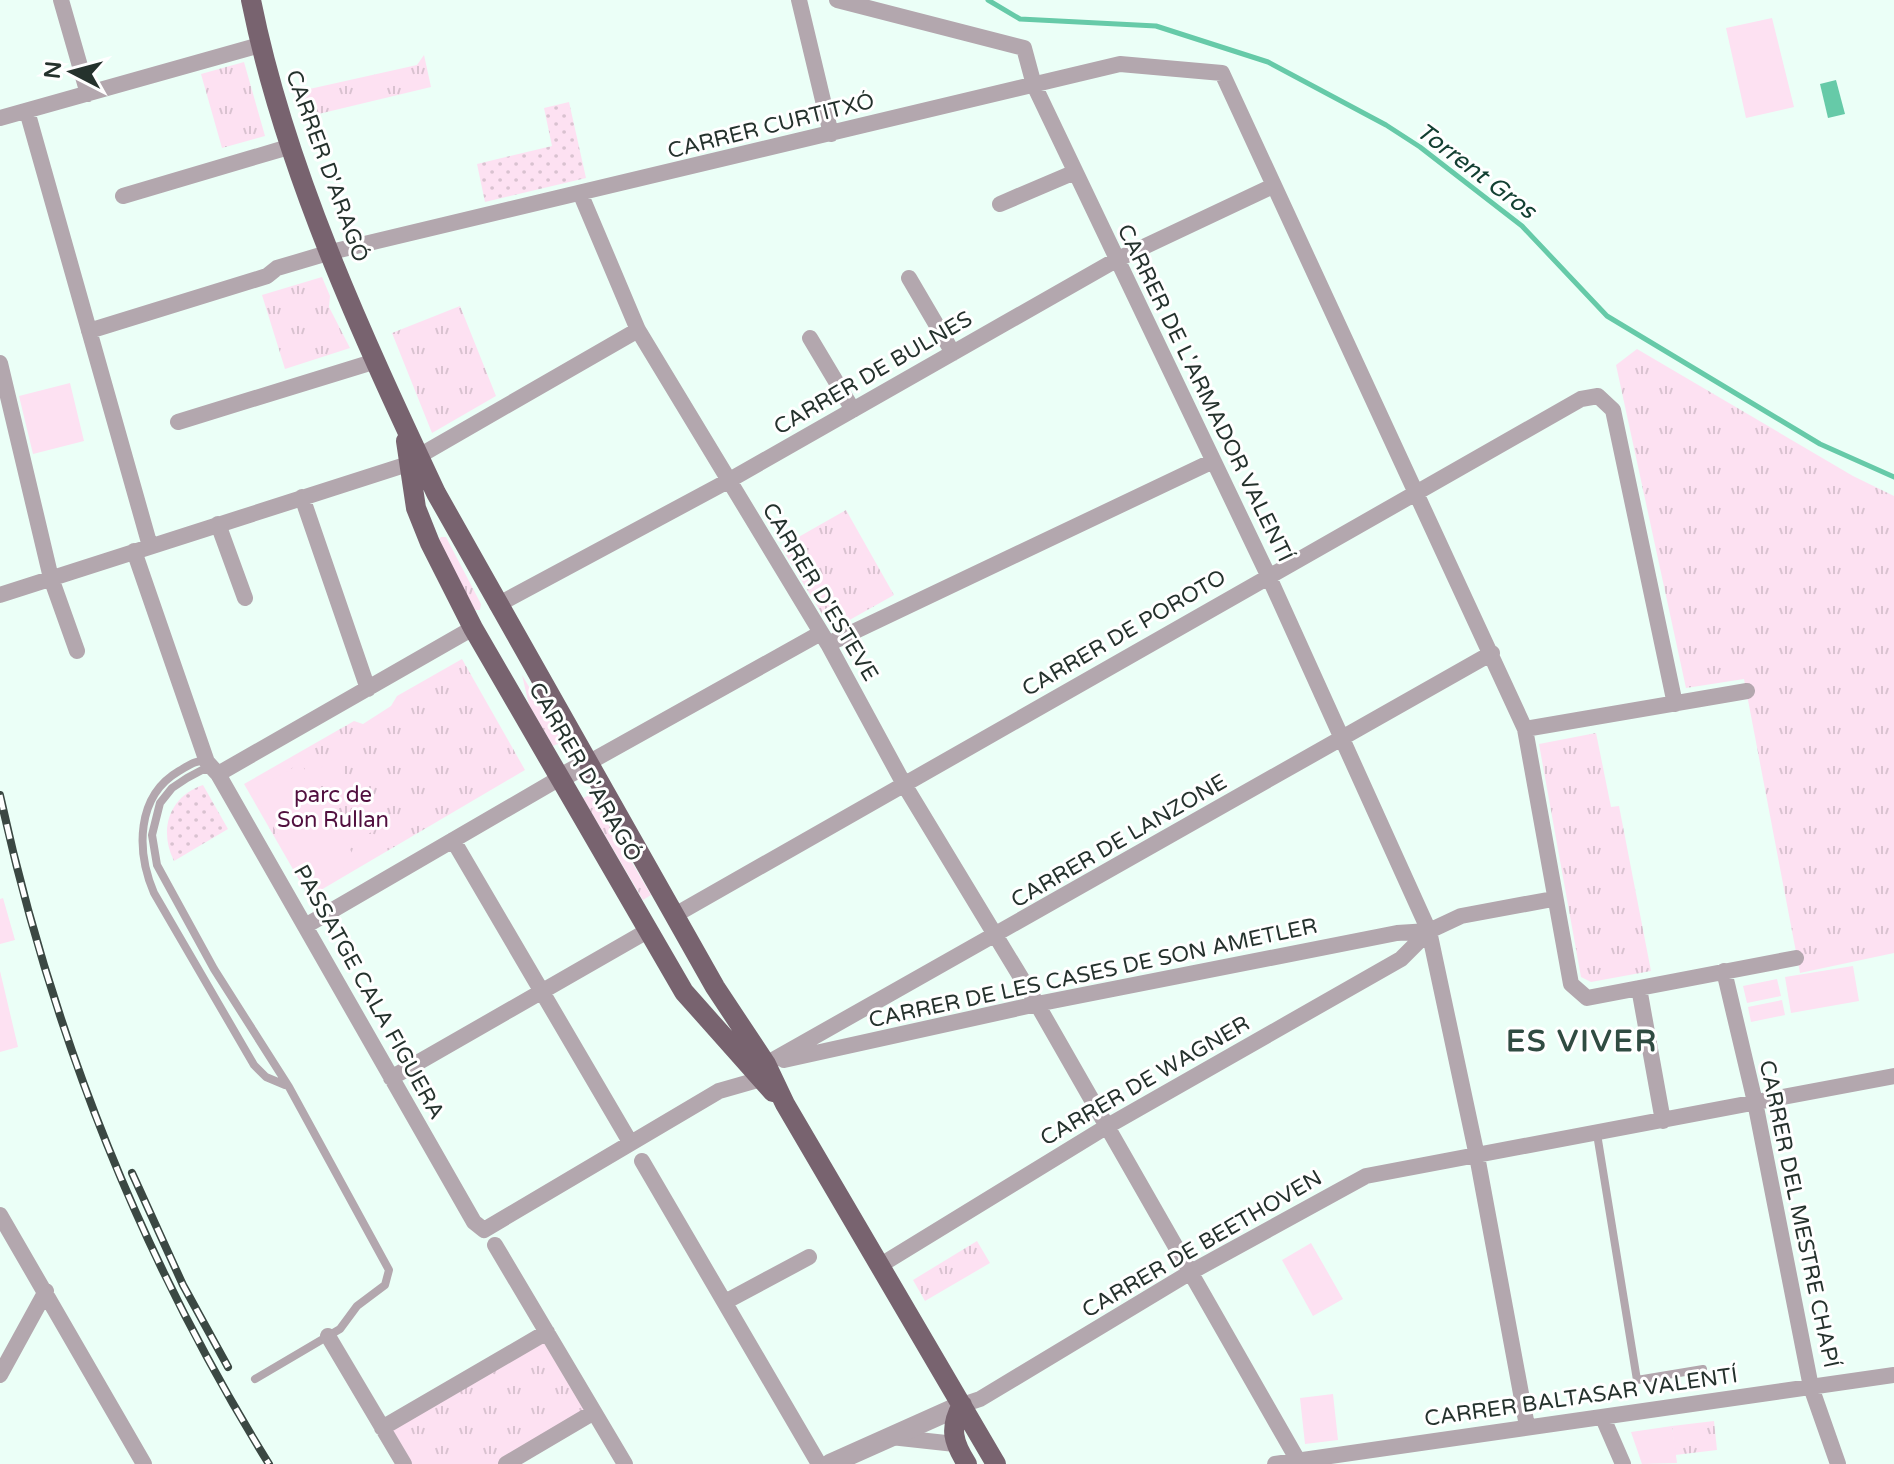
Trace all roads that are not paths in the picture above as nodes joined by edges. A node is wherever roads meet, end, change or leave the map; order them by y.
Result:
1 (61, 0) edge
2 (251, 0) edge
3 (799, 0) edge
4 (837, 0) edge
5 (260, 45) junction
6 (1034, 85) junction
7 (88, 94) junction
8 (27, 111) junction
9 (0, 118) edge
10 (831, 134) junction
11 (292, 146) junction
12 (1075, 172) junction
13 (1273, 186) junction
14 (581, 195) junction
15 (123, 196) dead end
16 (1000, 204) dead end
17 (331, 252) junction
18 (1116, 260) junction
19 (909, 278) dead end
20 (638, 330) junction
21 (89, 331) junction
22 (810, 338) dead end
23 (953, 353) junction
24 (376, 361) junction
25 (0, 363) edge
26 (853, 410) junction
27 (178, 422) dead end
28 (414, 460) junction
29 (1211, 462) junction
30 (728, 481) junction
31 (1417, 491) junction
32 (436, 493) joint
33 (302, 497) junction
34 (218, 524) junction
35 (142, 549) junction
36 (1268, 575) junction
37 (51, 578) junction
38 (0, 595) edge
39 (245, 598) dead end
40 (497, 605) junction
41 (477, 635) junction
42 (824, 639) junction
43 (77, 651) dead end
44 (1492, 653) junction
45 (368, 689) junction
46 (1747, 691) dead end
47 (1675, 704) junction
48 (1525, 729) junction
49 (1341, 739) junction
50 (588, 763) junction
51 (213, 769) junction
52 (560, 778) junction
53 (905, 786) junction
54 (453, 840) junction
55 (1553, 899) junction
56 (675, 915) junction
57 (307, 925) junction
58 (649, 930) junction
59 (1429, 931) junction
60 (995, 937) junction
61 (1796, 958) dead end
62 (1724, 971) junction
63 (1639, 988) junction
64 (542, 991) junction
65 (1037, 1004) junction
66 (764, 1072) junction
67 (1894, 1076) edge
68 (391, 1078) junction
69 (289, 1087) junction
70 (1755, 1102) junction
71 (1663, 1121) junction
72 (1106, 1127) junction
73 (1597, 1134) junction
74 (630, 1142) junction
75 (1477, 1156) junction
76 (642, 1161) dead end
77 (0, 1215) edge
78 (495, 1245) dead end
79 (809, 1257) dead end
80 (879, 1266) junction
81 (1191, 1272) junction
82 (46, 1291) junction
83 (725, 1302) junction
84 (547, 1332) junction
85 (328, 1336) junction
86 (1703, 1369) dead end
87 (0, 1375) edge
88 (1894, 1375) edge
89 (255, 1379) dead end
90 (1811, 1387) junction
91 (962, 1405) junction
92 (594, 1412) junction
93 (1603, 1418) junction
94 (1527, 1426) junction
95 (382, 1428) junction
96 (890, 1437) junction
97 (955, 1444) junction
98 (1299, 1462) edge
99 (144, 1464) edge
100 (404, 1464) edge
101 (506, 1464) edge
102 (625, 1464) edge
103 (819, 1464) edge
104 (830, 1464) edge
105 (967, 1464) edge
106 (996, 1464) edge
107 (1275, 1464) edge
108 (1623, 1464) edge
109 (1838, 1464) edge

1 - 7 street
2 - 5 main road, CARRER D'ARAGÓ
3 - 10 street
4 - 6 street, CARRER DE L'ARMADOR VALENTÍ
5 - 7 street
5 - 11 main road, CARRER D'ARAGÓ
6 - 10 street, CARRER CURTITXÓ
6 - 12 street, CARRER DE L'ARMADOR VALENTÍ
6 - 13 street, CARRER CURTITXÓ
7 - 8 street
8 - 9 street
8 - 21 street, PASSATGE CALA FIGUERA
10 - 14 street, CARRER CURTITXÓ
11 - 15 street
11 - 17 main road, CARRER D'ARAGÓ
12 - 16 street
12 - 18 street, CARRER DE L'ARMADOR VALENTÍ
13 - 18 street, CARRER DE BULNES
13 - 31 street
14 - 17 street, CARRER CURTITXÓ
14 - 20 street, CARRER D'ESTEVE
17 - 21 street, CARRER CURTITXÓ
17 - 24 main road, CARRER D'ARAGÓ
18 - 23 street, CARRER DE BULNES
18 - 29 street, CARRER DE L'ARMADOR VALENTÍ
19 - 23 street
20 - 28 street
20 - 30 street, CARRER D'ESTEVE
21 - 35 street, PASSATGE CALA FIGUERA
22 - 26 street
23 - 26 street, CARRER DE BULNES
24 - 27 street
24 - 28 main road, CARRER D'ARAGÓ
25 - 37 street
26 - 30 street, CARRER DE BULNES
28 - 32 street
28 - 33 street
28 - 41 main road, CARRER D'ARAGÓ
29 - 36 street, CARRER DE L'ARMADOR VALENTÍ
29 - 42 street
30 - 40 street, CARRER DE BULNES
30 - 42 street, CARRER D'ESTEVE
31 - 36 street, CARRER DE POROTO
31 - 44 street
31 - 47 street, CARRER DE POROTO
32 - 40 main road, CARRER D'ARAGÓ
33 - 34 street
33 - 45 street
34 - 35 street
34 - 39 street
35 - 37 street
35 - 51 street, PASSATGE CALA FIGUERA
36 - 49 street, CARRER DE L'ARMADOR VALENTÍ
36 - 53 street, CARRER DE POROTO
37 - 38 street
37 - 43 street
40 - 41 main road
40 - 50 main road, CARRER D'ARAGÓ
41 - 45 street
41 - 52 main road, CARRER D'ARAGÓ
42 - 50 street
42 - 53 street, CARRER D'ESTEVE
44 - 48 street
44 - 49 street, CARRER DE LANZONE
45 - 51 street
46 - 47 street
47 - 48 street
48 - 55 street
49 - 59 street, CARRER DE L'ARMADOR VALENTÍ
49 - 60 street, CARRER DE LANZONE
50 - 52 street
50 - 56 main road, CARRER D'ARAGÓ
51 - 57 street, PASSATGE CALA FIGUERA
51 - 69 lane
51 - 69 lane
52 - 54 street
52 - 58 main road, CARRER D'ARAGÓ
53 - 56 street, CARRER DE POROTO
53 - 60 street, CARRER D'ESTEVE
54 - 57 street
54 - 64 street
55 - 59 street
55 - 63 street
56 - 58 main road
56 - 66 main road, CARRER D'ARAGÓ
57 - 68 street, PASSATGE CALA FIGUERA
58 - 64 street
58 - 66 main road, CARRER D'ARAGÓ
59 - 65 street, CARRER DE LES CASES DE SON AMETLER
59 - 72 street, CARRER DE WAGNER
59 - 75 street, CARRER DE L'ARMADOR VALENTÍ
60 - 65 street, CARRER D'ESTEVE
60 - 66 street, CARRER DE LANZONE
61 - 62 street
62 - 63 street
62 - 70 street, CARRER DEL MESTRE CHAPÍ
63 - 71 street
64 - 68 street
64 - 74 street
65 - 66 street, CARRER DE LES CASES DE SON AMETLER
65 - 72 street, CARRER D'ESTEVE
66 - 74 street
66 - 80 main road, CARRER D'ARAGÓ
67 - 70 street, CARRER DE BEETHOVEN
68 - 74 street, PASSATGE CALA FIGUERA
69 - 85 lane
70 - 71 street, CARRER DE BEETHOVEN
70 - 90 street, CARRER DEL MESTRE CHAPÍ
71 - 73 street, CARRER DE BEETHOVEN
72 - 80 street, CARRER DE WAGNER
72 - 81 street, CARRER D'ESTEVE
73 - 75 street, CARRER DE BEETHOVEN
73 - 86 lane
75 - 81 street, CARRER DE BEETHOVEN
75 - 94 street, CARRER DE L'ARMADOR VALENTÍ
76 - 83 street
77 - 82 street
78 - 84 street
79 - 83 street
80 - 91 main road, CARRER D'ARAGÓ
81 - 91 street, CARRER DE BEETHOVEN
81 - 98 street, CARRER D'ESTEVE
82 - 87 street
82 - 99 street
83 - 103 street
84 - 92 street
84 - 95 street
85 - 89 lane
85 - 95 street
88 - 90 street, CARRER BALTASAR VALENTÍ
90 - 93 street, CARRER BALTASAR VALENTÍ
90 - 109 street, CARRER DEL MESTRE CHAPÍ
91 - 96 street
91 - 97 main road
91 - 106 main road, CARRER D'ARAGÓ
92 - 101 street
92 - 102 street
93 - 94 street, CARRER BALTASAR VALENTÍ
93 - 108 street
94 - 98 street, CARRER BALTASAR VALENTÍ
95 - 100 street
96 - 97 street
96 - 104 street
97 - 105 main road
98 - 107 street, CARRER BALTASAR VALENTÍ

